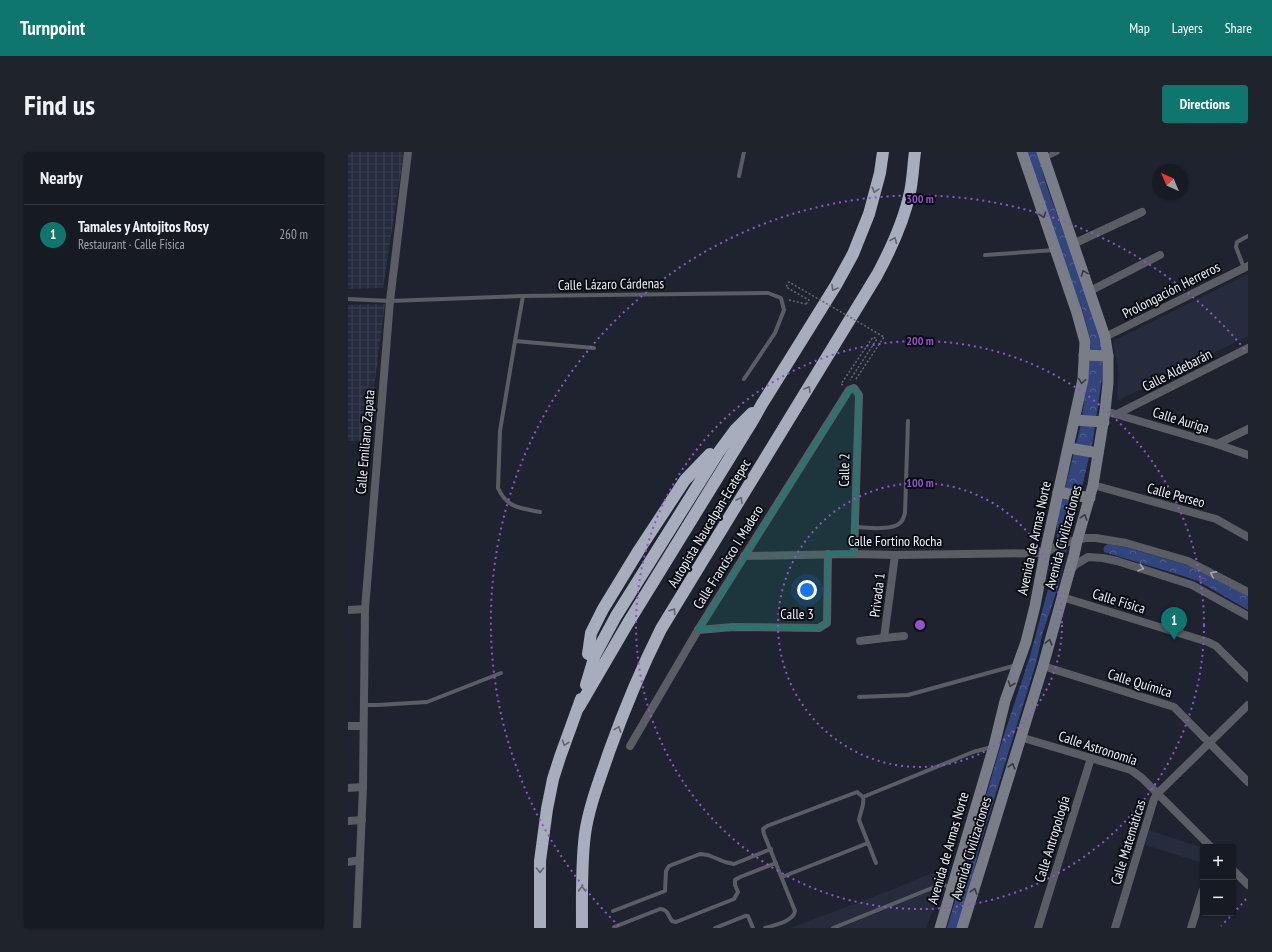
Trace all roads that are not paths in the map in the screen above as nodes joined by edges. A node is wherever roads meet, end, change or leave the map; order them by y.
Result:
1 (408, 152) edge
2 (744, 152) edge
3 (884, 152) edge
4 (915, 152) edge
5 (1022, 152) edge
6 (1056, 152) edge
7 (1043, 155) edge
8 (739, 176) dead end
9 (1052, 182) junction
10 (1034, 189) junction
11 (1142, 212) dead end
12 (1248, 236) edge
13 (1073, 244) junction
14 (1055, 250) junction
15 (985, 255) dead end
16 (1160, 255) dead end
17 (1246, 267) edge
18 (1090, 291) junction
19 (523, 296) junction
20 (348, 299) edge
21 (390, 301) junction
22 (1105, 337) junction
23 (514, 341) junction
24 (594, 348) dead end
25 (1248, 348) edge
26 (1084, 355) junction
27 (1108, 356) junction
28 (744, 380) dead end
29 (851, 385) joint
30 (762, 404) junction
31 (1117, 414) junction
32 (1104, 417) junction
33 (1075, 420) junction
34 (908, 421) dead end
35 (1248, 429) edge
36 (735, 430) junction
37 (1217, 444) junction
38 (1069, 448) junction
39 (1098, 453) junction
40 (1248, 455) edge
41 (1093, 485) junction
42 (1058, 492) junction
43 (1090, 498) junction
44 (540, 512) dead end
45 (856, 527) junction
46 (1248, 537) edge
47 (1077, 541) junction
48 (1045, 553) junction
49 (828, 554) junction
50 (854, 554) junction
51 (895, 555) junction
52 (744, 556) junction
53 (1069, 571) junction
54 (1248, 592) edge
55 (1062, 597) junction
56 (365, 609) junction
57 (348, 610) edge
58 (1248, 616) edge
59 (698, 630) junction
60 (904, 636) dead end
61 (884, 638) junction
62 (860, 641) dead end
63 (1017, 665) junction
64 (1043, 666) junction
65 (501, 674) dead end
66 (1248, 678) edge
67 (586, 685) junction
68 (859, 697) dead end
69 (364, 704) junction
70 (1248, 705) edge
71 (578, 707) junction
72 (348, 726) edge
73 (363, 726) junction
74 (1020, 737) junction
75 (1210, 743) junction
76 (630, 746) dead end
77 (994, 746) junction
78 (1091, 758) junction
79 (1248, 782) edge
80 (363, 787) junction
81 (348, 788) edge
82 (1157, 794) junction
83 (863, 797) junction
84 (362, 820) junction
85 (348, 821) edge
86 (868, 843) junction
87 (1208, 844) edge
88 (771, 849) junction
89 (360, 860) junction
90 (348, 862) edge
91 (776, 863) junction
92 (876, 863) dead end
93 (1236, 873) edge
94 (782, 878) junction
95 (1248, 885) edge
96 (952, 888) junction
97 (1200, 900) edge
98 (613, 911) dead end
99 (614, 927) edge
100 (357, 928) edge
101 (540, 928) edge
102 (582, 928) edge
103 (715, 928) edge
104 (753, 928) edge
105 (766, 928) edge
106 (833, 928) edge
107 (940, 928) edge
108 (962, 928) edge
109 (1038, 928) edge
110 (1115, 928) edge
111 (1191, 928) edge

1 - 21 street, Calle Emiliano Zapata
2 - 8 lane
3 -> 30 highway, Autopista Naucalpan-Ecatepec
102 -> 4 highway, Autopista Naucalpan-Ecatepec
5 - 10 main road, Avenida de Armas Norte
6 - 7 street
7 - 9 main road, Avenida Civilizaciones
9 - 10 main road
9 - 13 main road, Avenida Civilizaciones
10 -> 14 main road, Avenida de Armas Norte
11 - 13 street
12 - 17 lane
18 -> 13 main road, Avenida Civilizaciones
14 - 15 lane
14 - 26 main road, Avenida de Armas Norte
16 - 18 street
17 - 22 street, Prolongación Herreros
18 - 22 main road, Avenida Civilizaciones
19 - 21 lane, Calle Lázaro Cárdenas
19 - 23 lane
19 - 28 lane, Calle Lázaro Cárdenas
20 - 21 lane, Calle Lázaro Cárdenas
21 - 56 street, Calle Emiliano Zapata
22 - 27 main road, Avenida Civilizaciones
23 - 24 lane
23 - 44 lane
25 - 31 street, Calle Aldebarán
26 - 27 main road
26 -> 33 main road, Avenida de Armas Norte
27 - 32 main road, Avenida Civilizaciones
29 - 45 street, Calle 2
29 - 52 street, Calle Francisco I. Madero
30 - 36 highway, Autopista Naucalpan-Ecatepec
30 - 67 highway, Autopista Naucalpan-Ecatepec
30 - 71 highway, Autopista Naucalpan-Ecatepec
31 - 32 street, Calle Auriga
31 - 37 street, Calle Auriga
32 - 33 main road
32 - 39 main road, Avenida Civilizaciones
33 - 38 main road, Avenida de Armas Norte
34 - 45 lane
35 - 37 street
36 - 67 highway, Autopista Naucalpan-Ecatepec
36 - 71 highway, Autopista Naucalpan-Ecatepec
37 - 40 street, Calle Auriga
38 - 39 main road
38 - 42 main road, Avenida de Armas Norte
39 - 41 main road, Avenida Civilizaciones
41 - 43 main road, Avenida Civilizaciones
41 - 46 street, Calle Perseo
42 - 43 main road
42 - 48 main road, Avenida de Armas Norte
47 -> 43 main road, Avenida Civilizaciones
45 - 50 street, Calle 2
47 - 48 street
47 - 53 main road, Avenida Civilizaciones
54 -> 47 street
48 - 51 street, Calle Fortino Rocha
48 - 63 main road, Avenida de Armas Norte
49 - 50 street, Calle Fortino Rocha
49 - 52 street, Calle Fortino Rocha
49 - 59 street, Calle 3
50 - 51 street, Calle Fortino Rocha
51 - 61 street, Privada 1
52 - 59 street, Calle Francisco I. Madero
53 - 55 main road, Avenida Civilizaciones
53 -> 58 street
64 -> 55 main road, Avenida Civilizaciones
55 - 66 street, Calle Física
56 - 57 street
56 - 69 street, Calle Emiliano Zapata
59 - 76 street, Calle Francisco I. Madero
60 - 61 street, Privada 1
61 - 62 street, Privada 1
63 - 68 lane
63 -> 77 main road, Avenida de Armas Norte
64 - 74 main road, Avenida Civilizaciones
64 - 75 street, Calle Química
65 - 69 lane
67 - 71 highway, Autopista Naucalpan-Ecatepec
69 - 73 street, Calle Emiliano Zapata
70 - 75 street, Calle Matemáticas
71 -> 101 highway, Autopista Naucalpan-Ecatepec
72 - 73 street
73 - 80 street, Calle Emiliano Zapata
74 - 78 street, Calle Astronomía
108 -> 74 main road, Avenida Civilizaciones
75 - 79 street, Calle Química
75 - 82 street, Calle Matemáticas
77 - 83 lane
77 - 96 main road, Avenida de Armas Norte
78 - 82 street, Calle Astronomía
78 - 109 street, Calle Antropología
80 - 81 street
80 - 84 street, Calle Emiliano Zapata
82 - 87 street, Calle Astronomía
82 - 110 street, Calle Matemáticas
83 - 86 lane
83 - 88 lane
84 - 85 street
84 - 89 street, Calle Emiliano Zapata
86 - 92 lane
86 - 94 lane
88 - 91 lane
88 - 98 lane
89 - 90 street
89 - 100 street, Calle Emiliano Zapata
91 - 94 lane
91 - 99 lane
93 - 95 street
94 - 105 lane
96 - 106 lane
96 - 107 main road, Avenida de Armas Norte
97 - 111 street
103 - 104 lane

